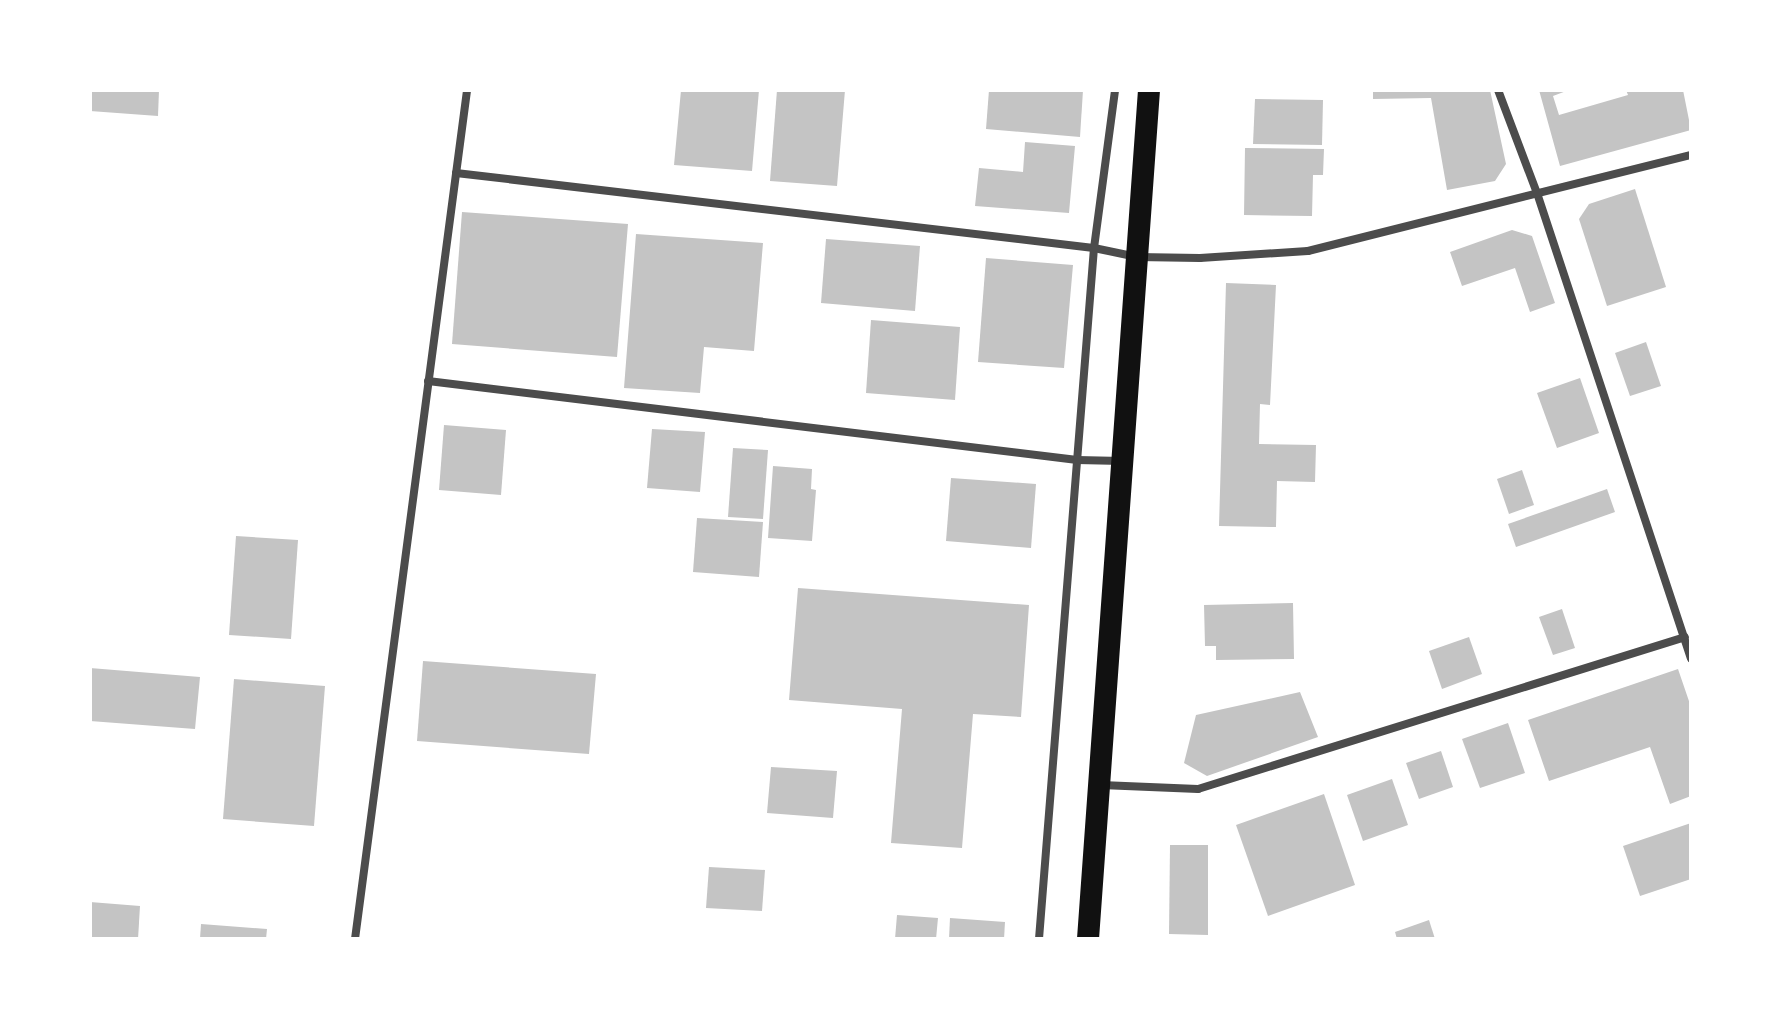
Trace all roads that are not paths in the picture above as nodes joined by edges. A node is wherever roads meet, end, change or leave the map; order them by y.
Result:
1 (467, 90) edge
2 (1115, 90) edge
3 (1149, 90) edge
4 (1498, 90) edge
5 (1691, 155) edge
6 (456, 173) junction
7 (1538, 196) junction
8 (1094, 248) junction
9 (1137, 257) junction
10 (428, 381) junction
11 (1077, 460) junction
12 (1123, 461) junction
13 (1685, 637) junction
14 (1691, 658) edge
15 (1099, 784) junction
16 (355, 939) edge
17 (1039, 939) edge
18 (1088, 939) edge

1 - 6 street
2 - 8 street
3 - 9 highway
4 - 7 street
5 - 7 street
6 - 8 street
6 - 10 street
7 - 9 street
7 - 13 street
8 - 9 street
8 - 11 street
9 - 12 highway
10 - 11 street
10 - 16 street
11 - 12 street
11 - 17 street
12 - 15 highway
13 - 14 street
13 - 15 street
15 - 18 highway

